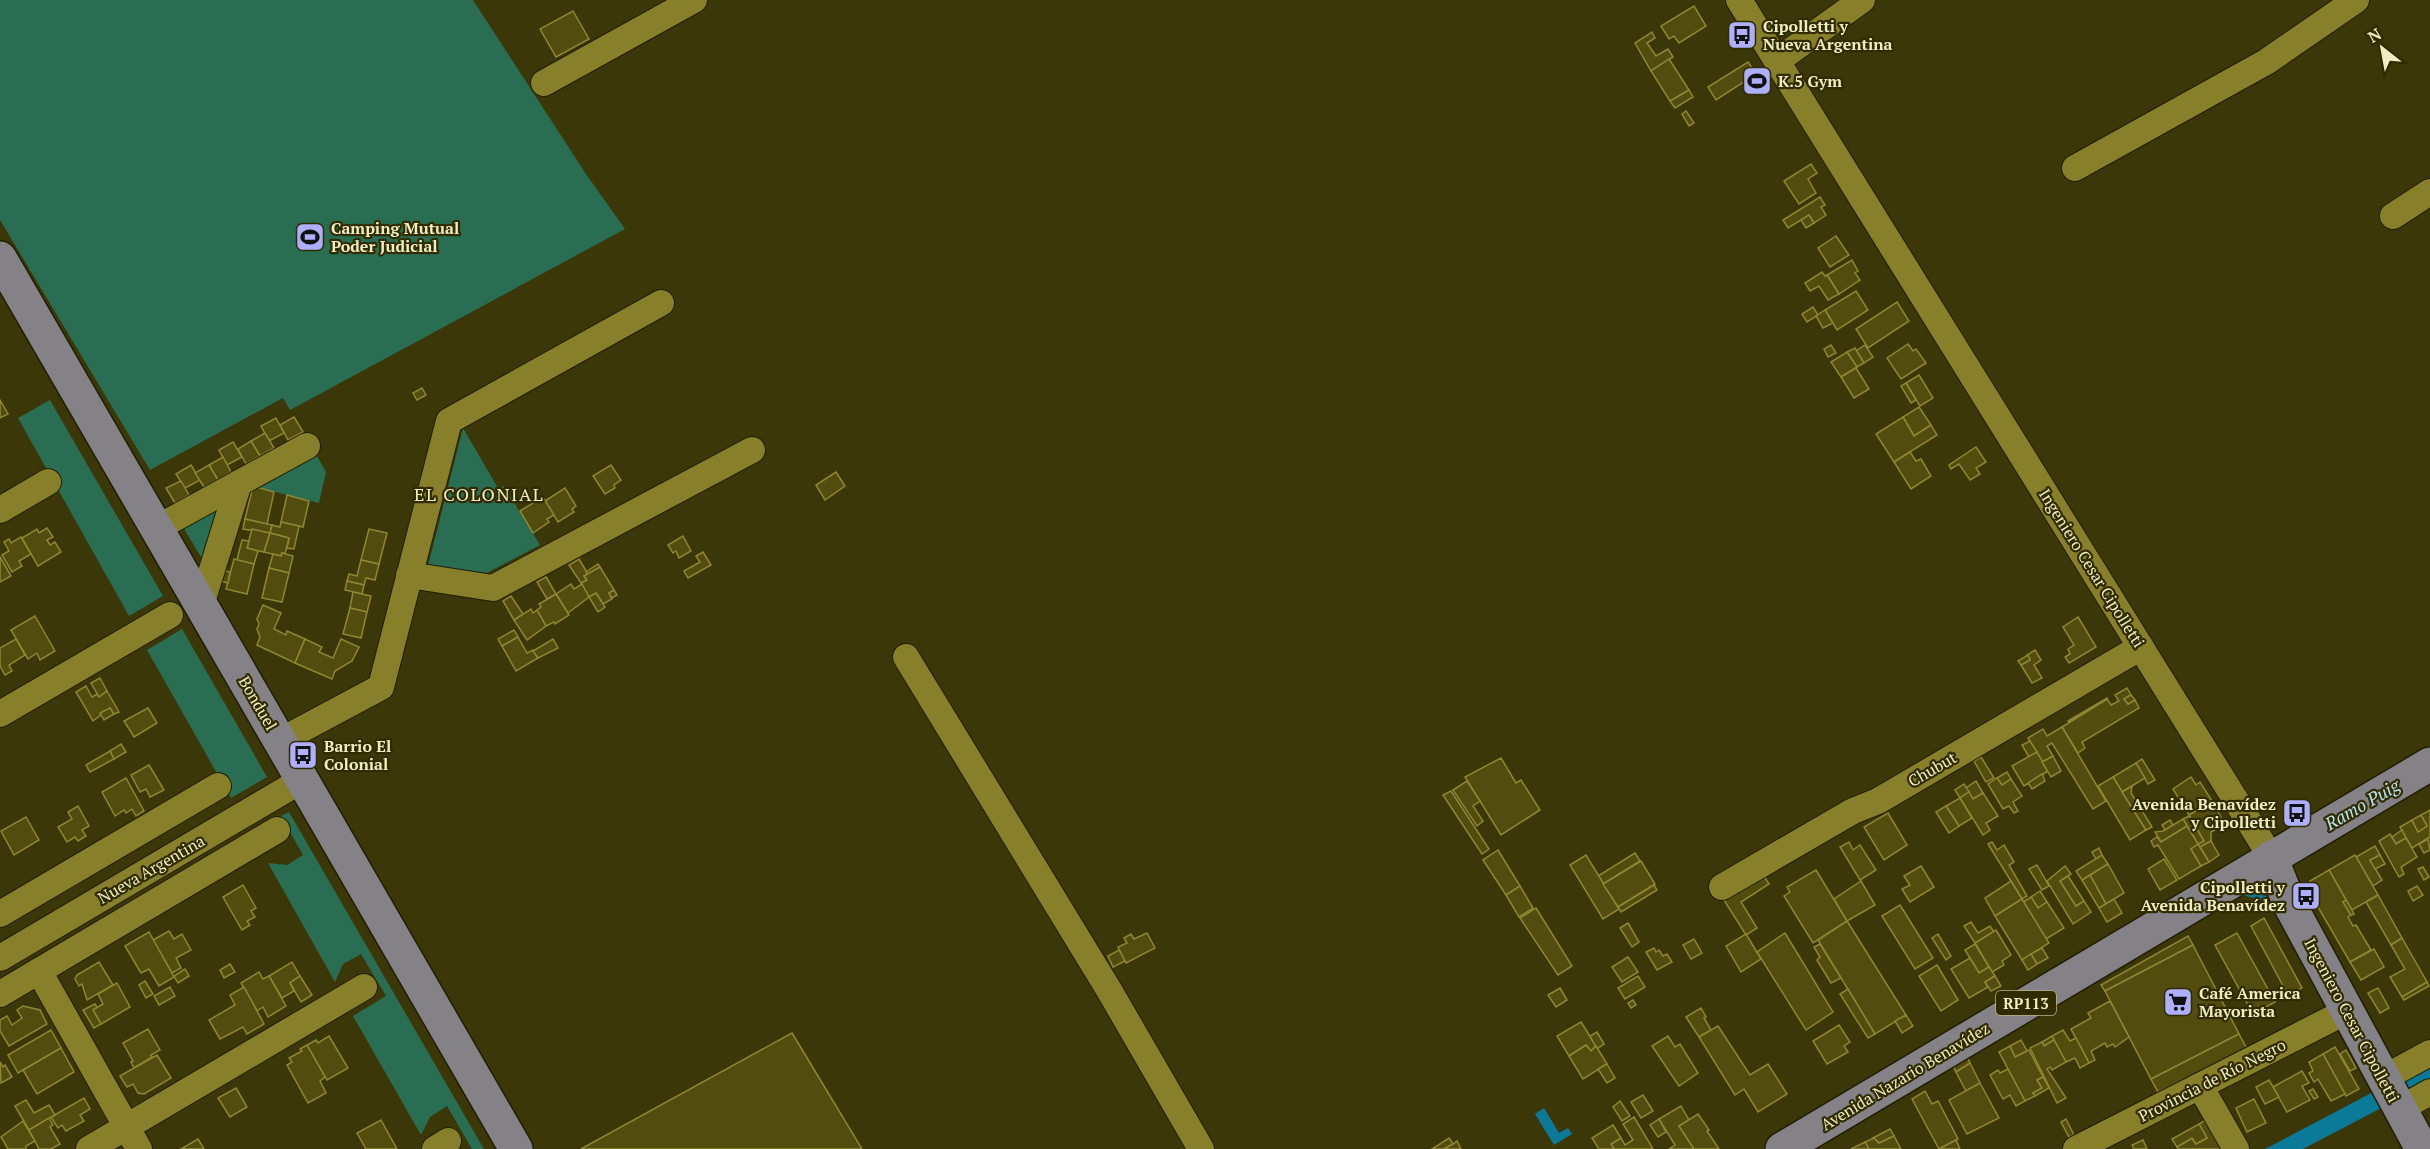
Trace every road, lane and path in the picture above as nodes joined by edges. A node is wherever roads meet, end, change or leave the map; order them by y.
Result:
1 (694, 0) edge
2 (1739, 0) edge
3 (1862, 0) edge
4 (2356, 0) edge
5 (1777, 61) junction
6 (544, 83) dead end
7 (2075, 168) dead end
8 (2430, 192) edge
9 (2393, 216) dead end
10 (0, 258) edge
11 (661, 303) dead end
12 (306, 446) dead end
13 (752, 450) dead end
14 (48, 482) dead end
15 (239, 483) junction
16 (0, 510) edge
17 (157, 528) junction
18 (409, 575) junction
19 (201, 605) junction
20 (170, 615) dead end
21 (2141, 647) junction
22 (906, 657) dead end
23 (0, 714) edge
24 (280, 741) junction
25 (2430, 764) edge
26 (302, 780) junction
27 (219, 786) dead end
28 (278, 830) dead end
29 (2271, 857) junction
30 (1722, 887) dead end
31 (2, 910) edge
32 (0, 958) edge
33 (39, 971) junction
34 (364, 987) dead end
35 (0, 994) edge
36 (2347, 1011) junction
37 (2430, 1053) edge
38 (2200, 1086) junction
39 (2430, 1092) edge
40 (2392, 1093) junction
41 (127, 1127) junction
42 (89, 1149) edge
43 (139, 1149) edge
44 (516, 1149) edge
45 (1201, 1149) edge
46 (1782, 1149) edge
47 (2076, 1149) edge
48 (2236, 1149) edge
49 (2422, 1149) edge

1 - 6 street
2 - 5 street, Ingeniero Cesar Cipolletti
3 - 5 street
4 - 7 street
5 - 21 street, Ingeniero Cesar Cipolletti
8 - 9 street
10 - 17 main road, Bonduel
11 - 18 street
12 - 15 street
13 - 18 street
14 - 16 street
15 - 17 street
15 - 19 street
17 - 19 main road, Bonduel
18 - 24 street
19 - 24 main road, Bonduel
20 - 23 street
21 - 29 street, Ingeniero Cesar Cipolletti
21 - 30 street, Chubut
22 - 45 street
24 - 26 main road, Bonduel
25 - 29 main road, Avenida Nazario Benavídez / RP113
26 - 32 street, Nueva Argentina
26 - 44 main road, Bonduel
27 - 31 street
28 - 33 street
29 - 36 main road, Ingeniero Cesar Cipolletti
29 - 46 main road, Avenida Nazario Benavídez / RP113
33 - 35 street
33 - 41 street
34 - 41 street
36 - 38 street, Provincia de Río Negro
36 - 40 main road, Ingeniero Cesar Cipolletti
37 - 40 street
38 - 47 street, Provincia de Río Negro
38 - 48 street
39 - 40 street
40 - 49 main road, Ingeniero Cesar Cipolletti
41 - 42 street
41 - 43 street

